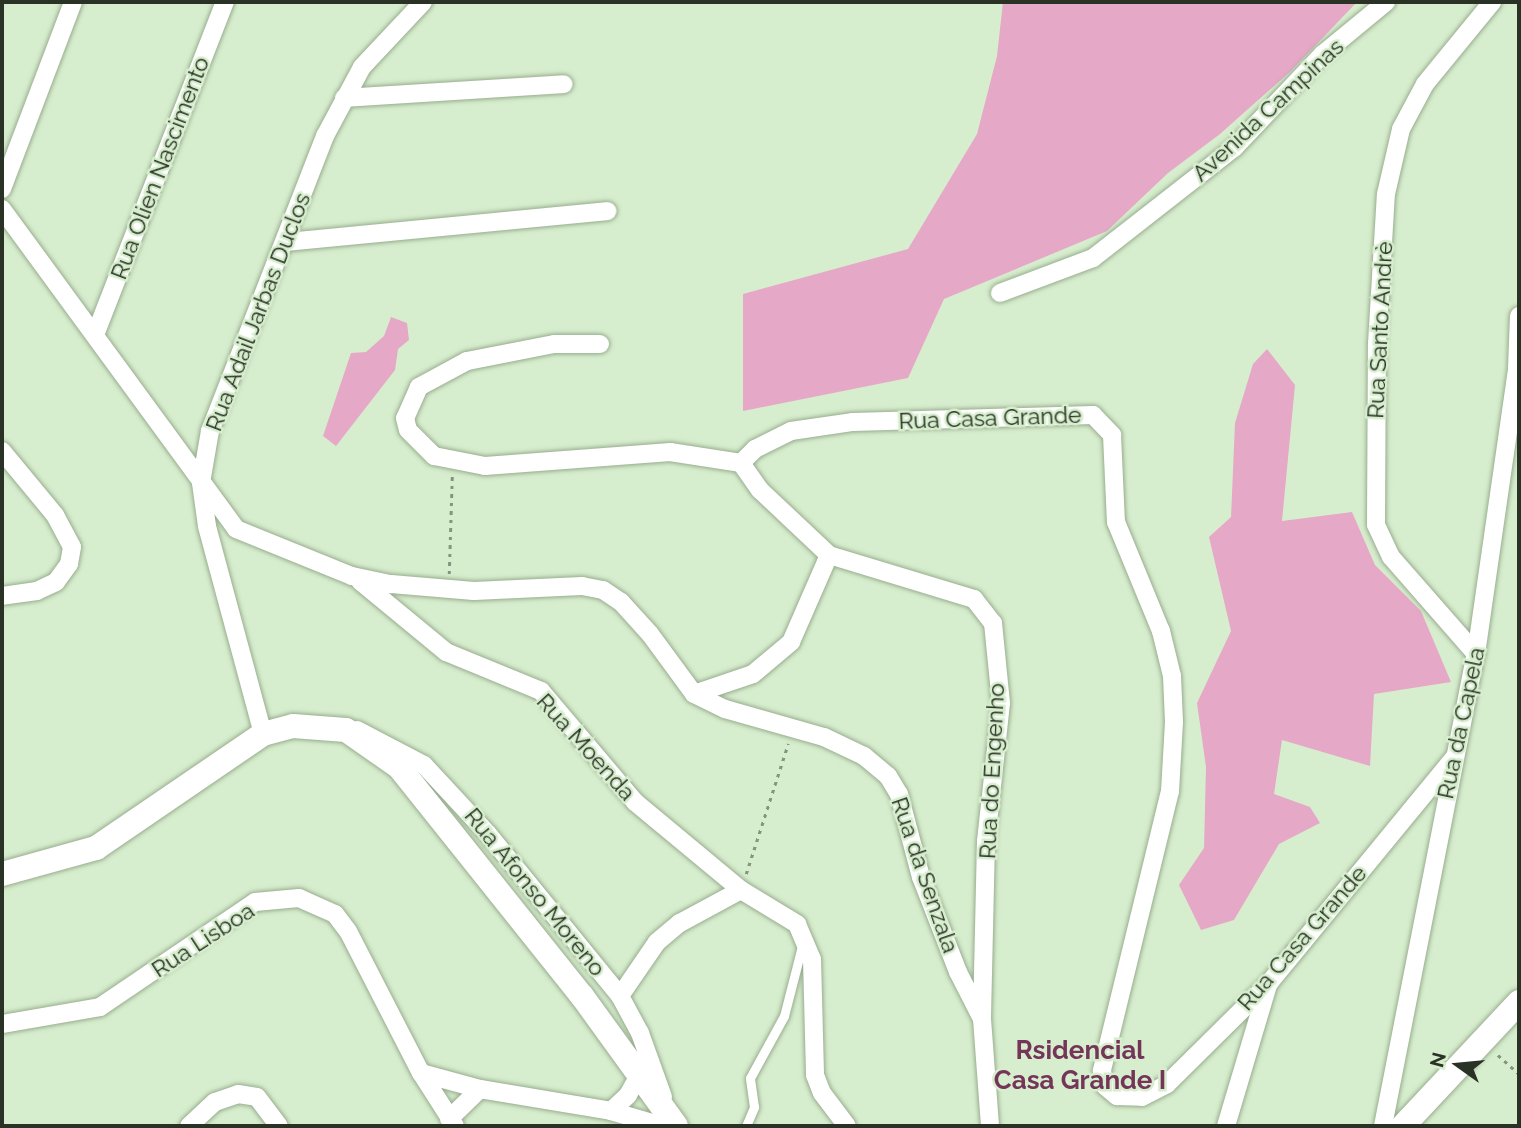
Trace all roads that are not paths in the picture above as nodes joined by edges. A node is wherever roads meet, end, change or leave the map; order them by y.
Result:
1 (73, 2) edge
2 (225, 2) edge
3 (423, 2) edge
4 (1386, 2) edge
5 (1492, 2) edge
6 (564, 84) dead end
7 (344, 98) junction
8 (2, 188) edge
9 (2, 209) edge
10 (608, 211) dead end
11 (286, 242) junction
12 (1000, 293) dead end
13 (1519, 316) edge
14 (95, 335) junction
15 (600, 344) dead end
16 (2, 452) edge
17 (741, 463) junction
18 (201, 483) junction
19 (829, 555) junction
20 (352, 576) junction
21 (2, 596) edge
22 (1476, 654) junction
23 (694, 694) junction
24 (337, 728) junction
25 (263, 734) junction
26 (1454, 758) junction
27 (2, 874) edge
28 (741, 890) junction
29 (804, 937) junction
30 (1269, 983) junction
31 (620, 996) junction
32 (1519, 1002) edge
33 (982, 1019) junction
34 (2, 1024) edge
35 (421, 1073) junction
36 (639, 1076) junction
37 (480, 1089) junction
38 (611, 1111) junction
39 (452, 1122) edge
40 (669, 1123) edge
41 (189, 1126) edge
42 (279, 1126) edge
43 (746, 1126) edge
44 (847, 1126) edge
45 (990, 1126) edge
46 (1226, 1126) edge
47 (1383, 1126) edge
48 (1403, 1126) edge

1 - 8 street
2 - 14 street, Rua Olien Nascimento
3 - 7 street, Rua Adail Jarbas Duclos
4 - 12 street, Avenida Campinas
5 - 22 street, Rua Santo Andrè
6 - 7 street
7 - 11 street, Rua Adail Jarbas Duclos
9 - 14 street, Rua da Senzala
10 - 11 street
11 - 18 street, Rua Adail Jarbas Duclos
13 - 22 street, Rua da Capela
14 - 18 street, Rua da Senzala
15 - 17 street
16 - 21 street
17 - 19 street, Rua do Engenho
17 - 30 street, Rua Casa Grande
18 - 20 street, Rua da Senzala
18 - 25 street, Rua Adail Jarbas Duclos
19 - 23 street
19 - 33 street, Rua do Engenho
20 - 23 street, Rua da Senzala
20 - 28 street, Rua Moenda
22 - 26 street, Rua da Capela
23 - 33 street, Rua da Senzala
24 - 25 main road, Rua Afonso Moreno
24 - 31 street, Rua Afonso Moreno
24 - 36 main road, Rua Afonso Moreno
25 - 27 main road, Rua Afonso Moreno
26 - 30 street, Rua Casa Grande
26 - 47 street, Rua da Capela
28 - 29 street, Rua Moenda
28 - 31 street
29 - 43 lane
29 - 44 street
30 - 46 street
31 - 40 street, Rua Afonso Moreno
32 - 48 main road
33 - 45 street, Rua da Senzala
34 - 35 street, Rua Lisboa
35 - 37 street
35 - 39 street, Rua Lisboa
36 - 38 street
36 - 40 main road, Rua Afonso Moreno
37 - 38 street
37 - 39 street
38 - 40 street
41 - 42 street

